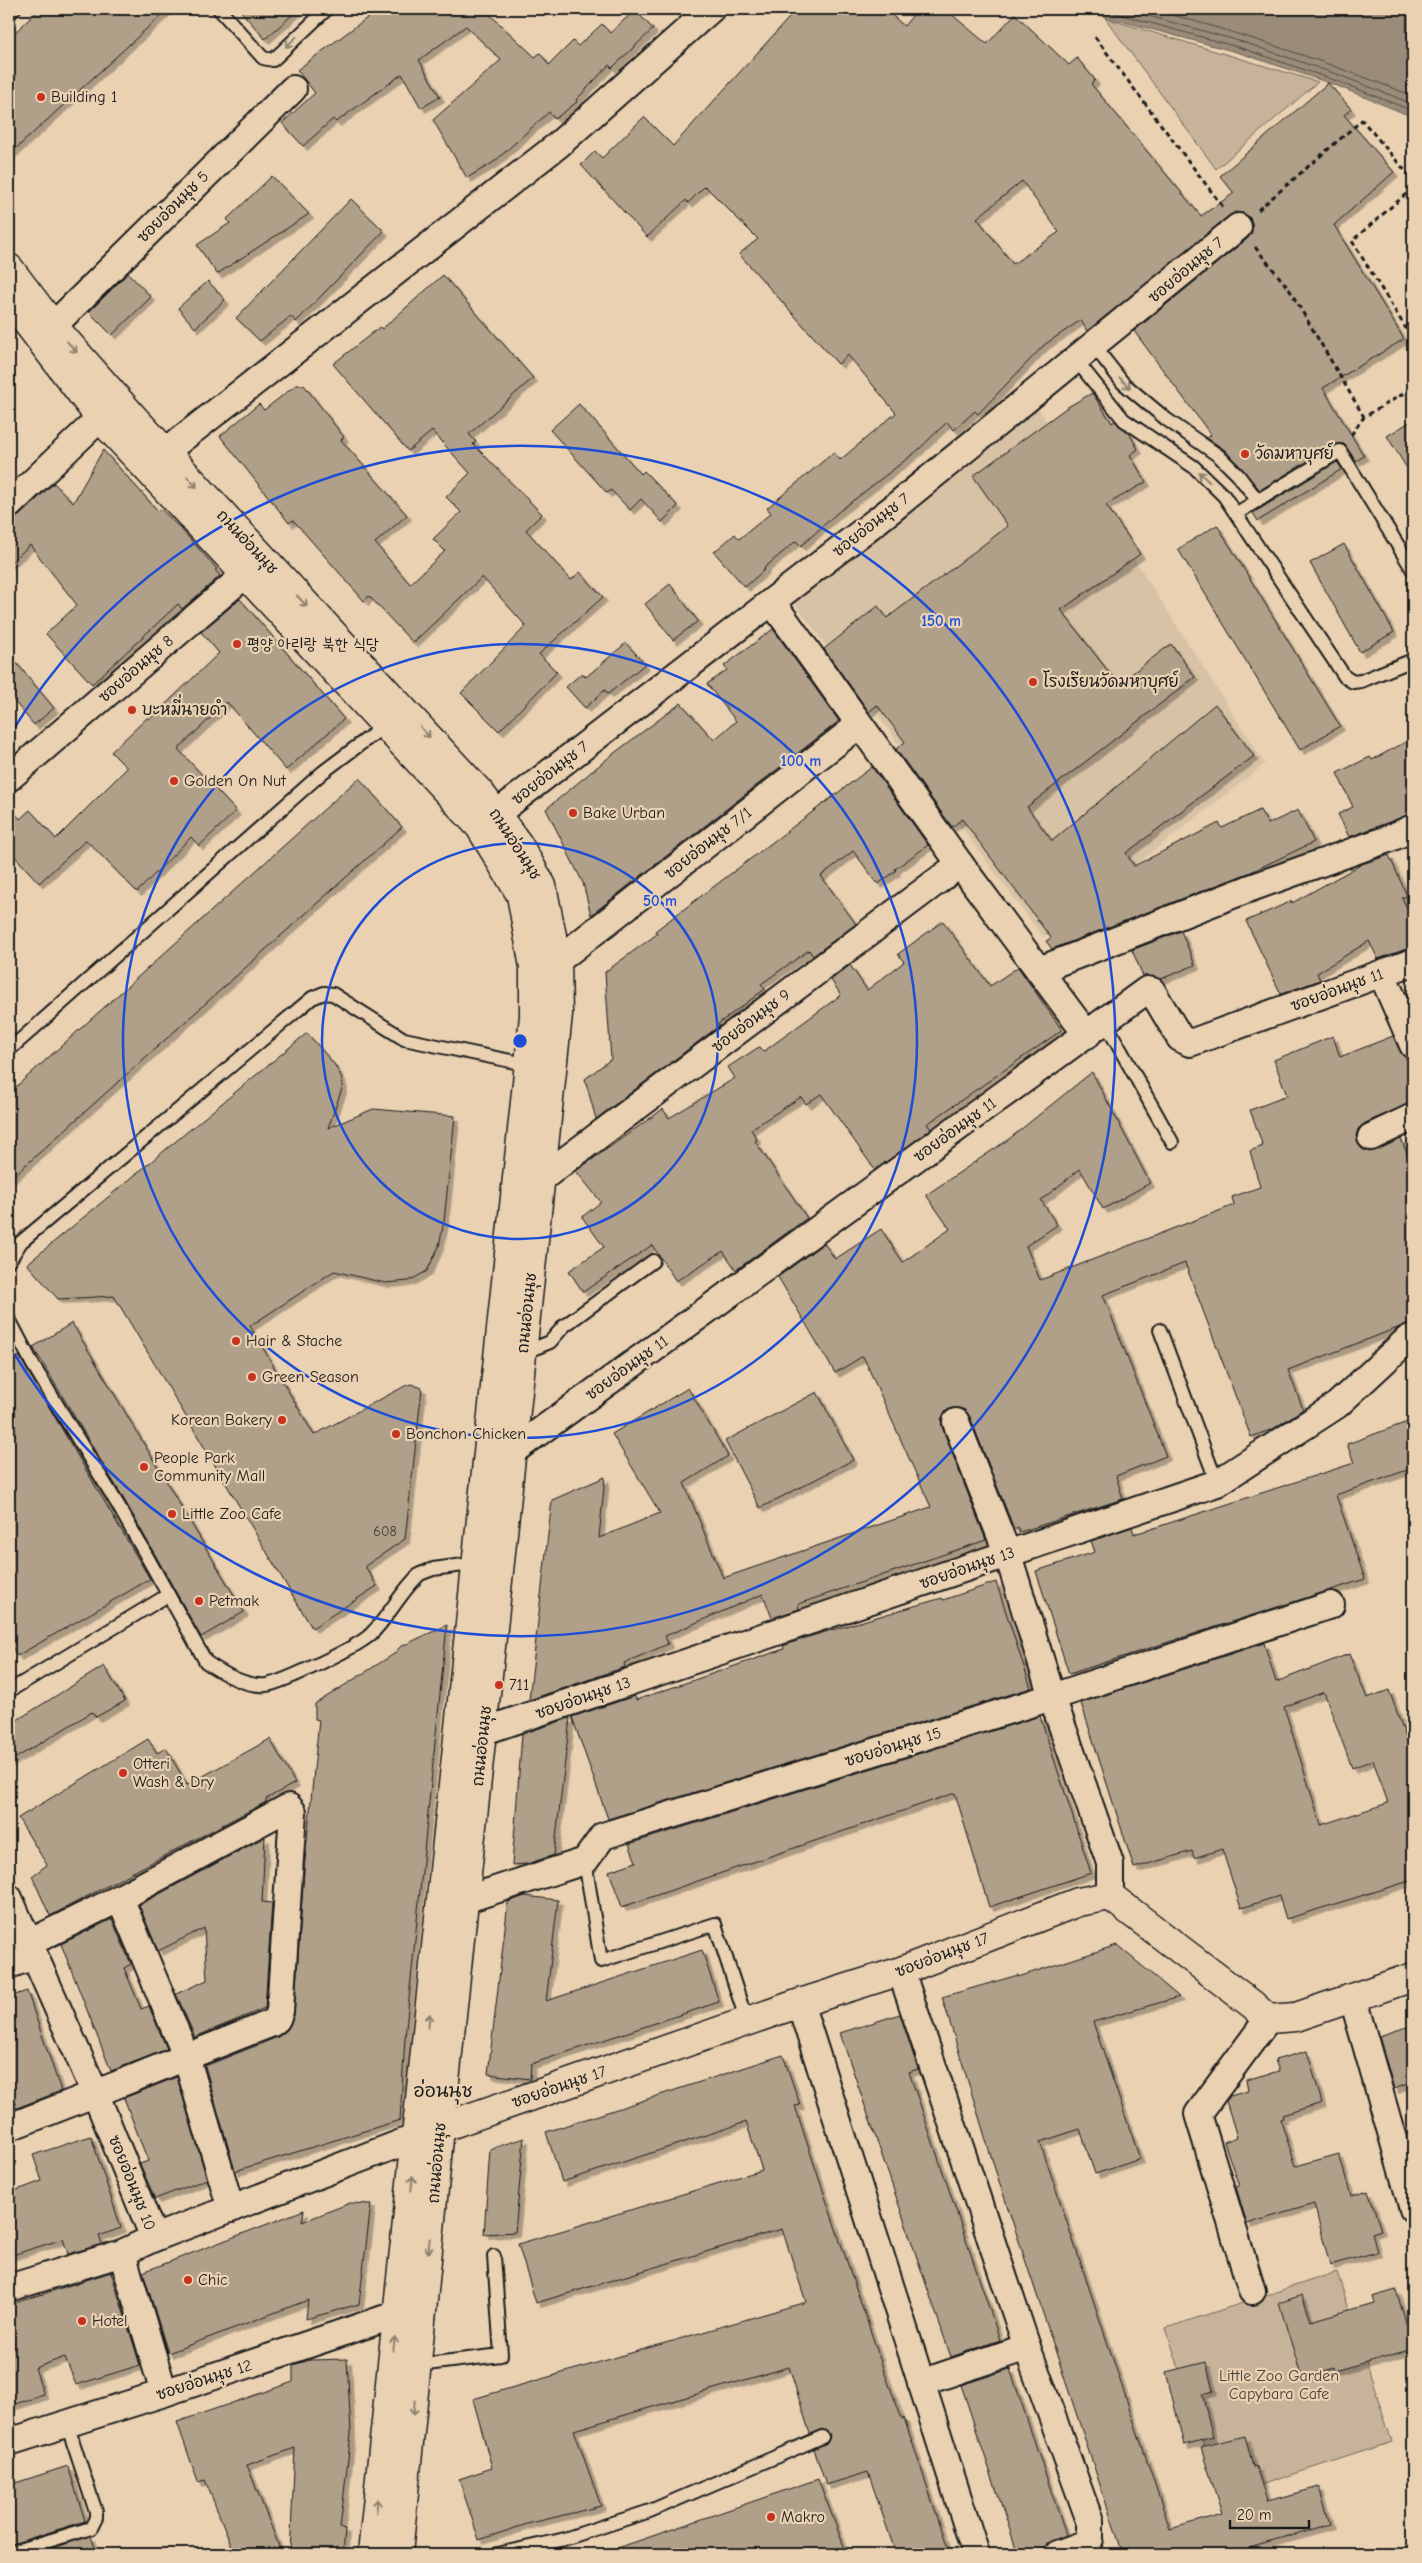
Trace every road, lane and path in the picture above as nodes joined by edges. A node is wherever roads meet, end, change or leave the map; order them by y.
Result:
1 (14, 9) edge
2 (219, 9) edge
3 (327, 9) edge
4 (711, 9) edge
5 (9, 14) edge
6 (1095, 37) dead end
7 (293, 89) dead end
8 (1413, 180) edge
9 (1413, 188) edge
10 (1238, 227) junction
11 (9, 268) edge
12 (9, 299) edge
13 (53, 326) junction
14 (1413, 340) edge
15 (1085, 353) junction
16 (1413, 388) edge
17 (133, 417) junction
18 (1364, 417) junction
19 (100, 418) junction
20 (1340, 451) junction
21 (165, 452) junction
22 (1258, 500) junction
23 (9, 505) edge
24 (1237, 513) junction
25 (255, 567) junction
26 (1413, 570) edge
27 (772, 602) junction
28 (1413, 660) edge
29 (395, 717) junction
30 (859, 725) junction
31 (9, 778) edge
32 (496, 814) junction
33 (1413, 828) edge
34 (960, 864) junction
35 (557, 961) junction
36 (1413, 962) edge
37 (1039, 970) junction
38 (1382, 974) junction
39 (1096, 1029) junction
40 (1413, 1046) edge
41 (9, 1050) edge
42 (540, 1067) junction
43 (1413, 1117) edge
44 (1371, 1136) dead end
45 (1172, 1142) dead end
46 (542, 1178) junction
47 (9, 1261) edge
48 (653, 1261) dead end
49 (9, 1319) edge
50 (1160, 1330) dead end
51 (1413, 1337) edge
52 (523, 1353) junction
53 (956, 1422) dead end
54 (513, 1451) junction
55 (1218, 1483) junction
56 (1008, 1555) junction
57 (489, 1562) junction
58 (168, 1595) junction
59 (1331, 1605) dead end
60 (9, 1691) edge
61 (1052, 1697) junction
62 (484, 1731) junction
63 (584, 1861) junction
64 (1110, 1896) junction
65 (9, 1898) edge
66 (120, 1898) junction
67 (464, 1900) junction
68 (32, 1949) junction
69 (9, 1966) edge
70 (901, 1971) junction
71 (1413, 1976) edge
72 (1353, 1999) junction
73 (800, 2003) junction
74 (1268, 2019) junction
75 (747, 2022) junction
76 (186, 2056) junction
77 (96, 2095) junction
78 (9, 2126) edge
79 (428, 2133) junction
80 (231, 2209) junction
81 (1413, 2209) edge
82 (154, 2238) junction
83 (122, 2253) junction
84 (494, 2256) dead end
85 (9, 2288) edge
86 (1252, 2292) dead end
87 (424, 2306) junction
88 (398, 2314) junction
89 (1028, 2347) junction
90 (418, 2365) junction
91 (921, 2384) junction
92 (164, 2393) junction
93 (67, 2424) junction
94 (822, 2437) dead end
95 (9, 2442) edge
96 (9, 2553) edge
97 (372, 2554) edge
98 (398, 2554) edge
99 (498, 2554) edge
100 (976, 2554) edge
101 (1057, 2554) edge

1 - 5 lane
3 -> 2 lane
4 - 21 street
6 - 10 path
7 - 13 street, ซอยอ่อนนุช 5
8 - 10 path
9 - 14 path
10 - 15 street, ซอยอ่อนนุช 7
10 - 18 path
11 - 13 main road, ถนนอ่อนนุช
12 - 19 main road, ถนนอ่อนนุช
13 -> 17 main road, ถนนอ่อนนุช
15 -> 22 lane
24 -> 15 lane
15 - 27 street, ซอยอ่อนนุช 7
16 - 18 path
17 - 19 street
17 - 21 main road, ถนนอ่อนนุช
18 - 20 path
19 - 23 street
19 - 25 main road, ถนนอ่อนนุช
20 - 22 lane
20 - 26 lane
21 -> 25 main road, ถนนอ่อนนุช
22 - 24 lane
24 - 28 lane
25 - 29 main road, ถนนอ่อนนุช
25 - 31 street, ซอยอ่อนนุช 8
27 - 30 street
27 - 32 street, ซอยอ่อนนุช 7
29 -> 32 main road, ถนนอ่อนนุช
29 - 41 lane
29 - 42 main road, ถนนอ่อนนุช
30 - 34 street
30 - 35 street, ซอยอ่อนนุช 7/1
32 - 35 main road, ถนนอ่อนนุช
33 - 37 street
34 - 37 street
34 - 46 street, ซอยอ่อนนุช 9
35 - 42 main road, ถนนอ่อนนุช
36 - 38 street, ซอยอ่อนนุช 11
37 - 39 street
38 - 39 street, ซอยอ่อนนุช 11
38 - 40 street
39 - 45 lane
39 - 54 street, ซอยอ่อนนุช 11
42 - 46 main road, ถนนอ่อนนุช
42 - 47 lane
42 - 57 main road, ถนนอ่อนนุช
43 - 44 street
46 - 52 main road, ถนนอ่อนนุช
48 - 52 lane
49 - 58 lane
50 - 55 lane
51 - 55 street, ซอยอ่อนนุช 13
52 - 54 main road, ถนนอ่อนนุช
53 - 56 street
54 - 57 main road, ถนนอ่อนนุช
55 - 56 street, ซอยอ่อนนุช 13
56 - 61 street
56 - 62 street, ซอยอ่อนนุช 13
57 - 58 lane
57 - 62 main road, ถนนอ่อนนุช
79 -> 57 main road, ถนนอ่อนนุช
58 - 60 lane
59 - 61 street, ซอยอ่อนนุช 15
61 - 63 street, ซอยอ่อนนุช 15
61 - 64 street
62 - 67 main road, ถนนอ่อนนุช
63 - 67 street
63 - 75 lane
64 - 70 main road, ซอยอ่อนนุช 17
64 - 74 main road
65 - 68 street, ซอยอ่อนนุช 10
66 - 68 street
66 - 76 street
66 - 76 street
67 - 79 main road, ถนนอ่อนนุช
68 - 69 street
68 - 77 street, ซอยอ่อนนุช 10
70 - 73 main road, ซอยอ่อนนุช 17
70 - 89 street
71 - 72 main road
72 - 74 main road
72 - 81 street
73 - 75 main road, ซอยอ่อนนุช 17
73 - 91 street
74 - 86 street
75 - 79 main road, ซอยอ่อนนุช 17
76 - 77 street
76 - 80 street
77 - 78 street
77 - 82 street, ซอยอ่อนนุช 10
79 - 80 street, ซอยอ่อนนุช 10
79 -> 87 main road, ถนนอ่อนนุช
88 -> 79 main road, ถนนอ่อนนุช
80 - 82 street, ซอยอ่อนนุช 10
82 - 83 street
83 - 85 street
83 - 92 street
84 - 90 lane
87 - 88 main road
87 - 90 main road, ถนนอ่อนนุช
88 - 92 street, ซอยอ่อนนุช 12
97 -> 88 main road, ถนนอ่อนนุช
89 - 91 street
89 - 101 street
90 -> 98 main road, ถนนอ่อนนุช
91 - 100 street
92 - 93 street, ซอยอ่อนนุช 12
93 - 95 street, ซอยอ่อนนุช 12
93 - 96 lane
94 - 99 lane

